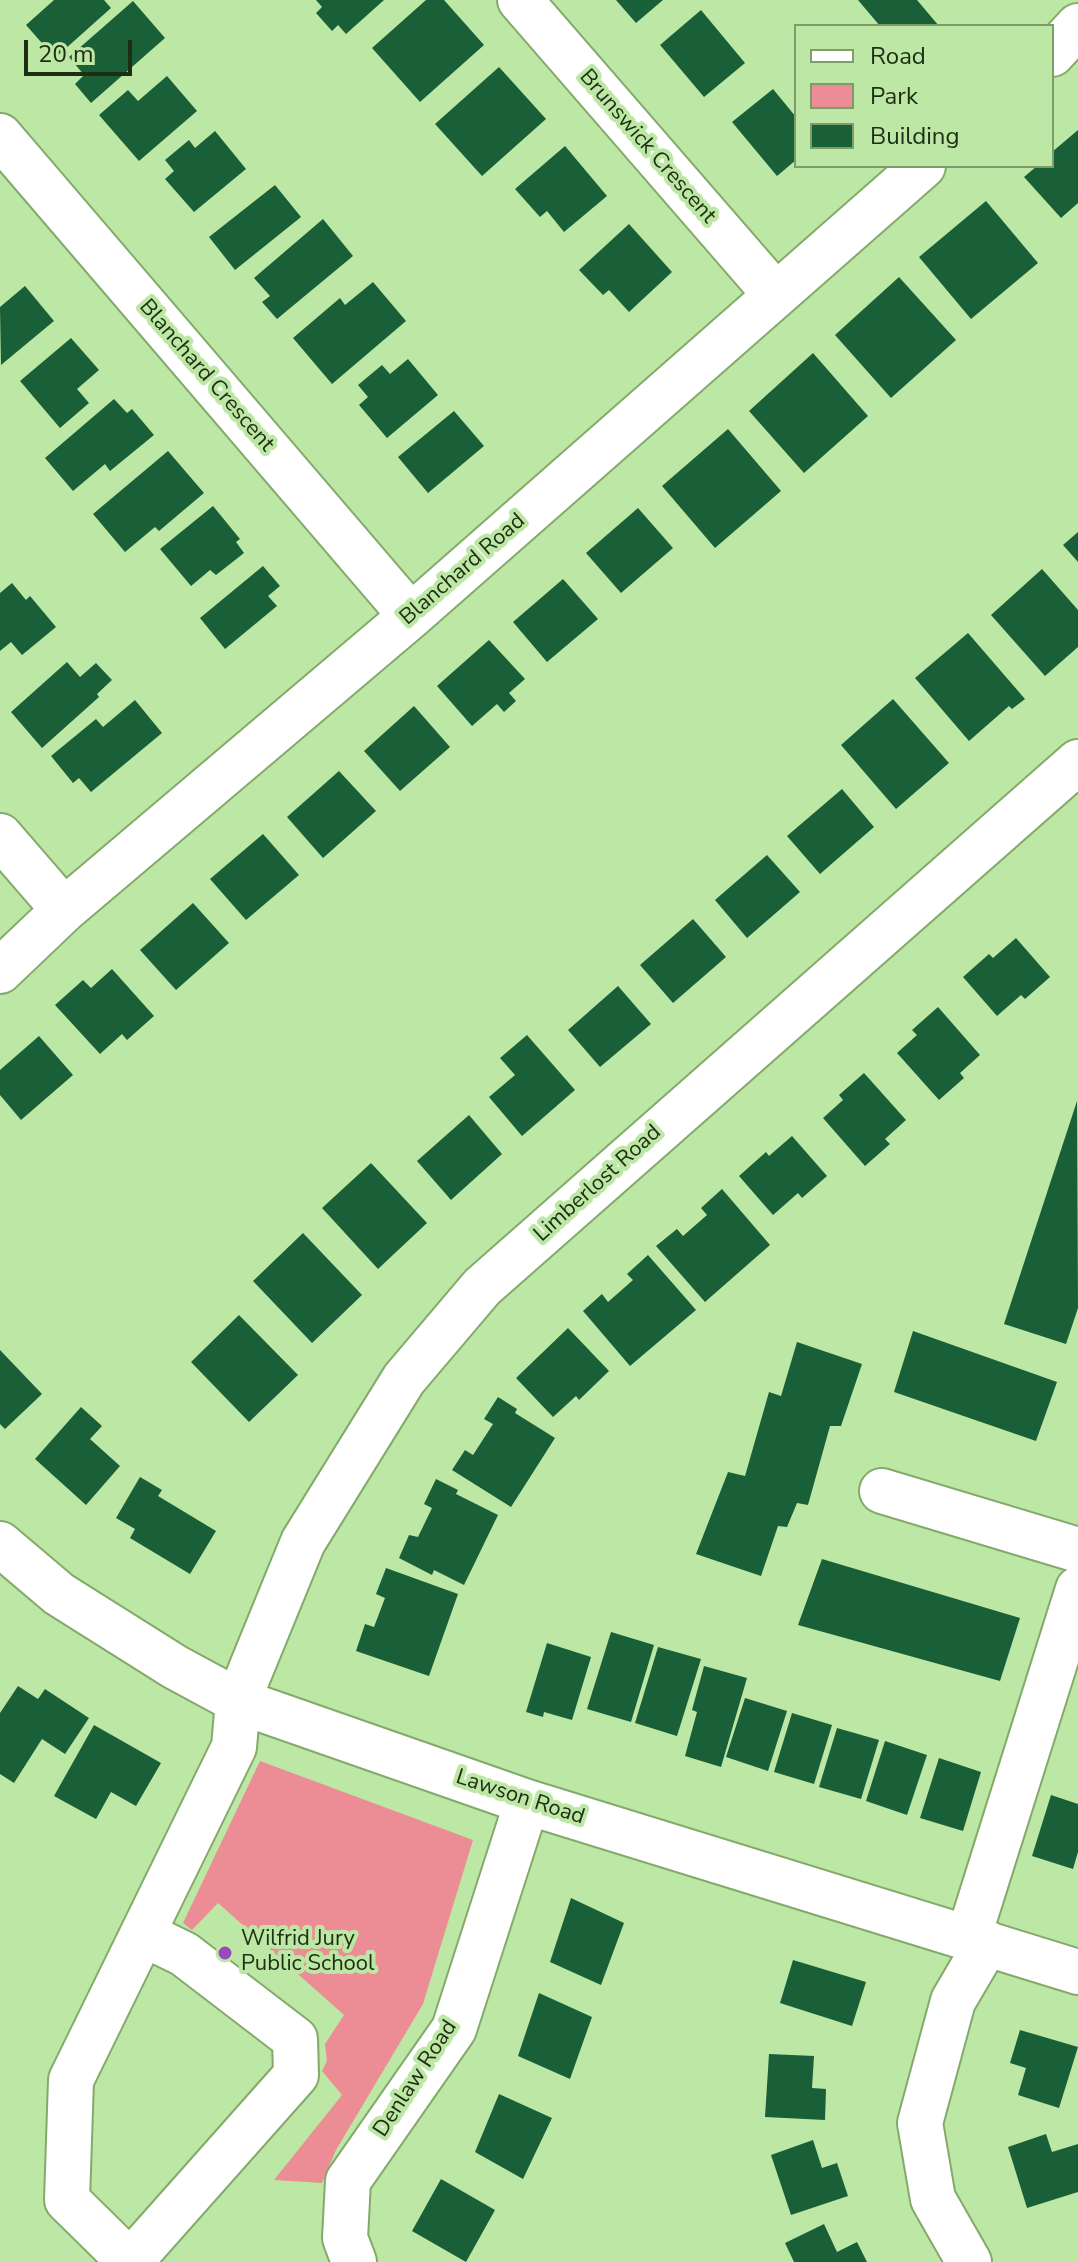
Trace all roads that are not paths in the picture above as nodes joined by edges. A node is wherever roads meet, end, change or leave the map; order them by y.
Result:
1 (520, 0) edge
2 (1078, 26) edge
3 (1054, 52) edge
4 (0, 136) edge
5 (921, 168) edge
6 (775, 294) junction
7 (411, 616) junction
8 (1078, 762) edge
9 (0, 836) edge
10 (64, 910) junction
11 (0, 971) edge
12 (882, 1491) dead end
13 (0, 1544) edge
14 (1078, 1550) edge
15 (1078, 1589) edge
16 (238, 1701) junction
17 (527, 1802) junction
18 (143, 1934) junction
19 (978, 1941) junction
20 (1078, 1972) edge
21 (354, 2262) edge
22 (969, 2262) edge

1 - 6 street, Brunswick Crescent
2 - 3 street
4 - 7 street, Blanchard Crescent
5 - 6 street, Blanchard Road
6 - 7 street, Blanchard Road
7 - 10 street, Blanchard Road
8 - 16 street, Limberlost Road
9 - 10 street
10 - 11 street, Blanchard Road
12 - 14 street
13 - 16 street, Lawson Road
15 - 19 street
16 - 17 street, Lawson Road
16 - 18 street, Limberlost Road
17 - 19 street, Lawson Road
17 - 21 street, Denlaw Road
18 - 18 street, Limberlost Road
19 - 20 street, Lawson Road
19 - 22 street

